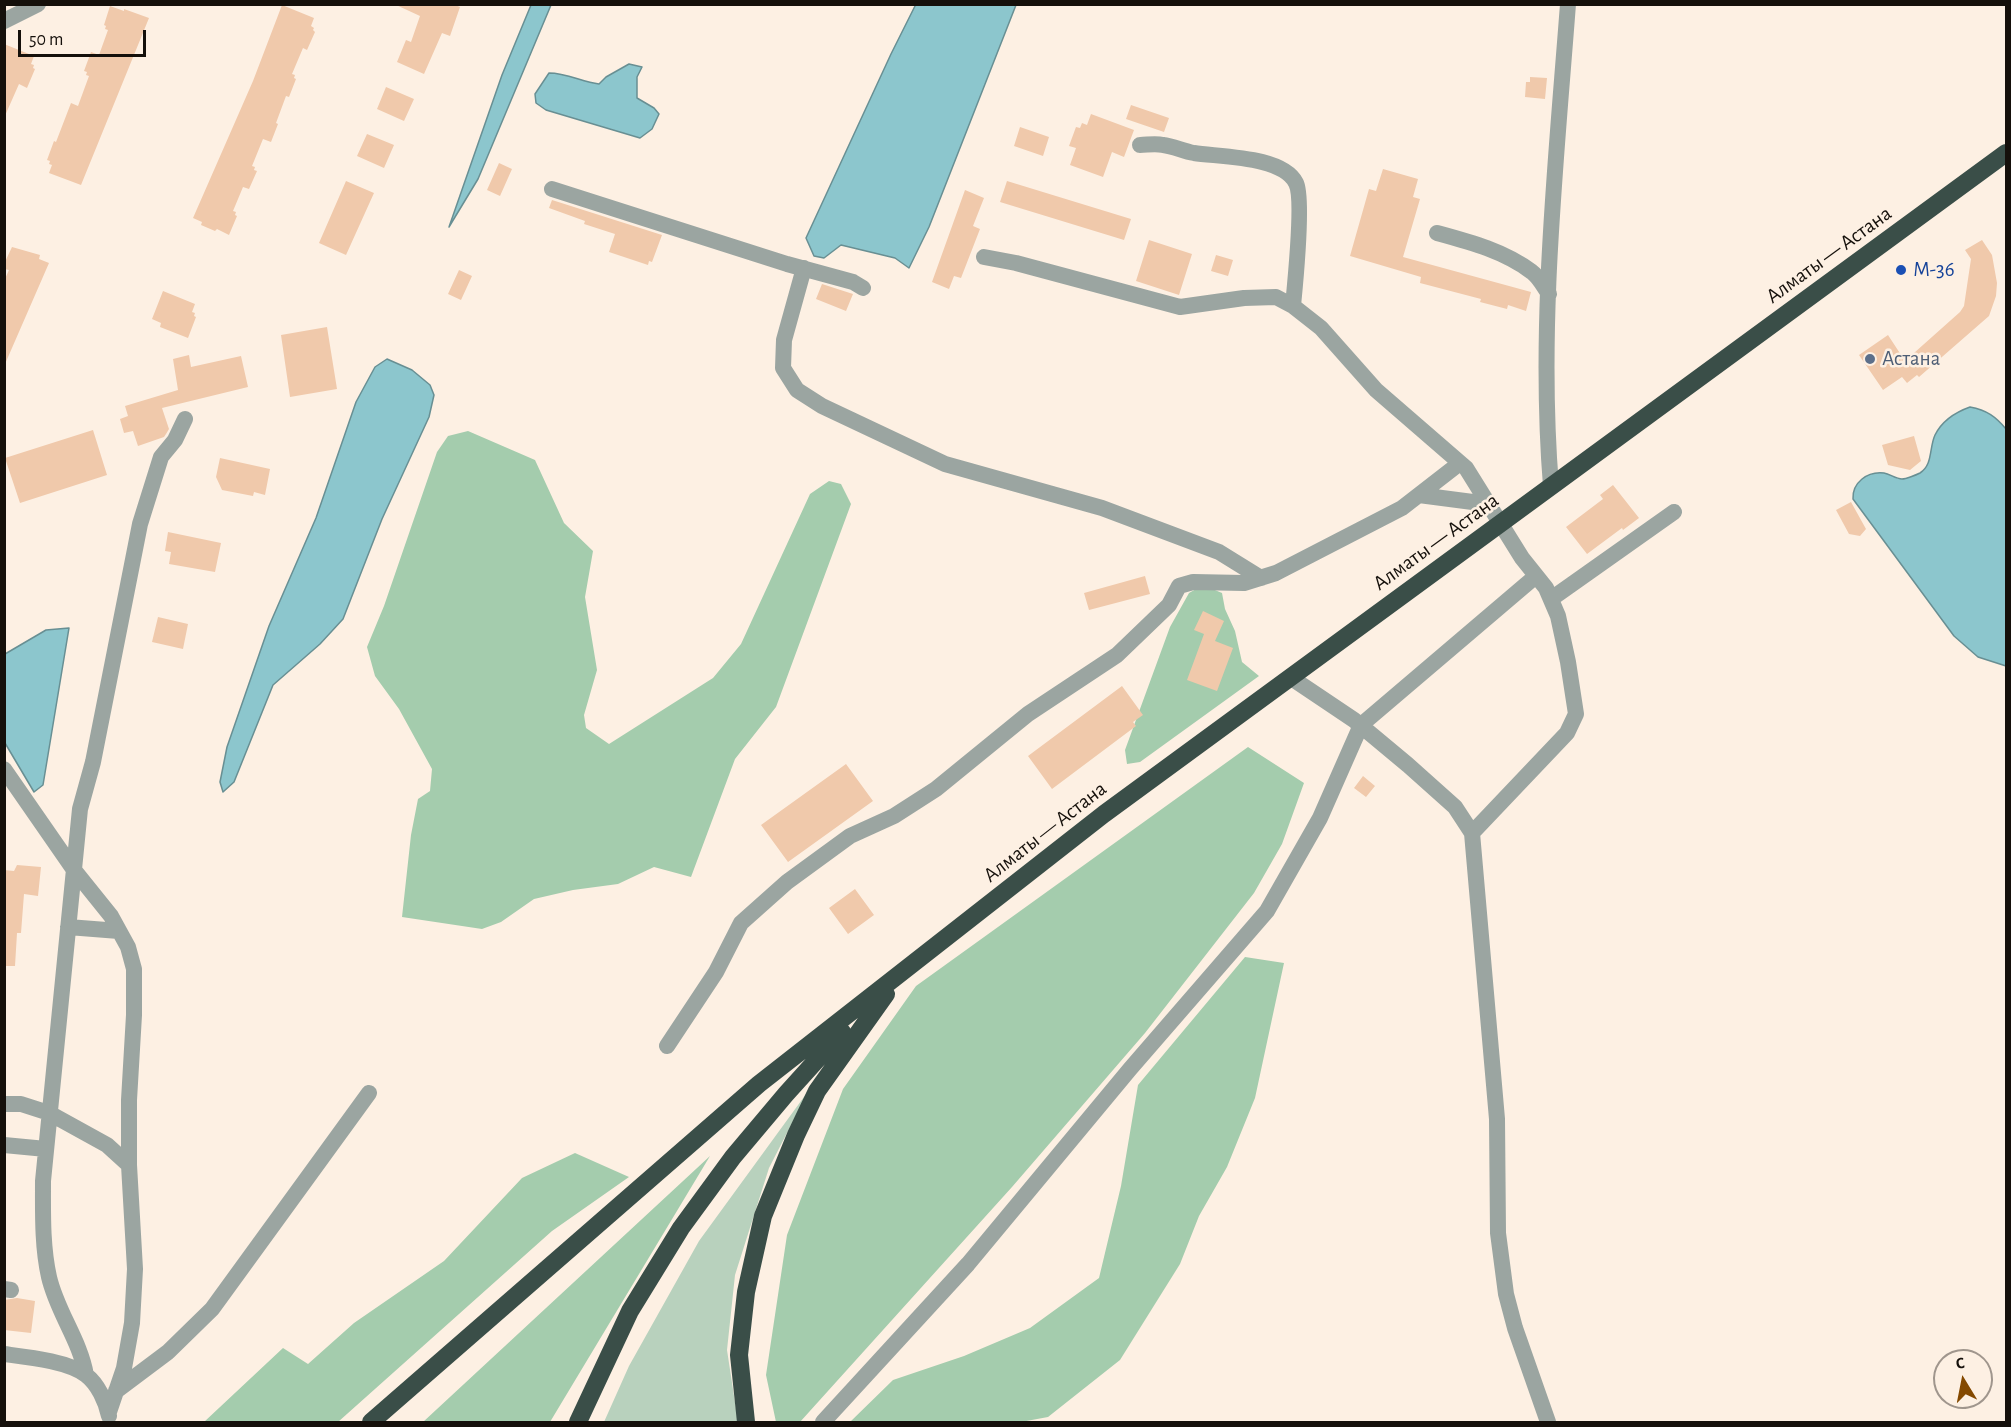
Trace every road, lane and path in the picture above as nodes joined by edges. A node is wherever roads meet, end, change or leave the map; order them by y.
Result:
1 (38, 4) edge
2 (1568, 4) edge
3 (4, 21) edge
4 (1140, 145) dead end
5 (2007, 153) edge
6 (552, 189) dead end
7 (1437, 233) dead end
8 (984, 257) dead end
9 (804, 268) junction
10 (863, 288) dead end
11 (1549, 294) junction
12 (1293, 306) junction
13 (185, 419) dead end
14 (1460, 463) junction
15 (1551, 486) junction
16 (1419, 495) junction
17 (1488, 504) junction
18 (1674, 512) dead end
19 (1500, 524) junction
20 (1536, 576) junction
21 (1261, 578) junction
22 (1551, 599) junction
23 (1290, 677) junction
24 (1361, 725) junction
25 (4, 770) edge
26 (1472, 834) junction
27 (74, 870) junction
28 (68, 927) junction
29 (119, 931) junction
30 (899, 976) junction
31 (667, 1046) dead end
32 (369, 1093) dead end
33 (4, 1104) edge
34 (49, 1113) junction
35 (4, 1145) edge
36 (45, 1149) junction
37 (129, 1165) junction
38 (4, 1354) edge
39 (87, 1375) junction
40 (116, 1391) junction
41 (110, 1417) edge
42 (371, 1422) edge
43 (578, 1422) edge
44 (746, 1422) edge
45 (823, 1422) edge
46 (1548, 1422) edge

1 - 3 street
2 - 11 street
4 - 12 street
5 - 15 highway, Алматы — Астана
6 - 9 street
7 - 11 street
8 - 12 street
9 - 10 street
9 - 21 street
11 - 15 street
12 - 14 street
13 - 27 street
14 - 16 street
14 - 17 street
15 - 19 highway, Алматы — Астана
16 - 17 street
16 - 21 street
17 - 19 street
18 - 22 street
19 - 20 street
19 - 23 highway, Алматы — Астана
20 - 22 street
20 - 24 street
21 - 31 street
22 - 26 street
23 - 24 street
23 - 30 highway, Алматы — Астана
24 - 26 street
24 - 45 street
25 - 27 street
26 - 46 street
27 - 28 street
27 - 29 street
28 - 29 street
28 - 34 street
29 - 37 street
30 - 42 highway
30 - 43 highway
30 - 44 highway
32 - 40 street
33 - 34 street
34 - 36 street
34 - 37 street
35 - 36 street
36 - 39 street
37 - 40 street
38 - 39 street
39 - 41 street
40 - 41 street

